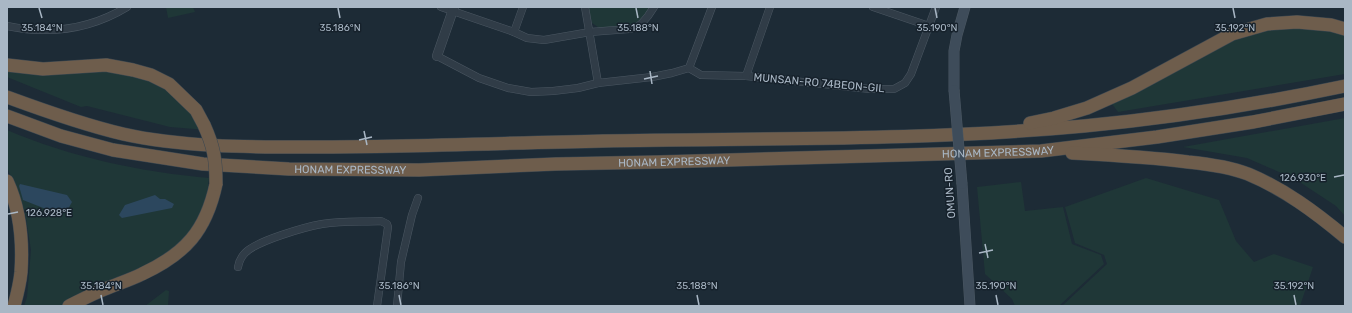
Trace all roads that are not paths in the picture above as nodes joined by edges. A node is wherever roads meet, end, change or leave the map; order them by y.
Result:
1 (127, 7) edge
2 (441, 7) edge
3 (523, 7) edge
4 (585, 7) edge
5 (654, 7) edge
6 (712, 7) edge
7 (770, 7) edge
8 (873, 7) edge
9 (936, 7) edge
10 (965, 7) edge
11 (453, 9) edge
12 (7, 26) edge
13 (929, 26) junction
14 (1345, 29) edge
15 (514, 32) junction
16 (590, 32) junction
17 (437, 56) joint
18 (7, 65) edge
19 (688, 68) junction
20 (746, 76) junction
21 (598, 83) junction
22 (1345, 86) edge
23 (7, 97) edge
24 (1345, 104) edge
25 (7, 116) edge
26 (983, 133) junction
27 (1041, 151) junction
28 (7, 181) edge
29 (418, 198) dead end
30 (1345, 237) edge
31 (238, 267) dead end
32 (14, 306) edge
33 (69, 306) edge
34 (377, 306) edge
35 (397, 306) edge
36 (970, 306) edge

1 - 12 street
2 - 11 street
3 - 15 street
4 - 16 street
5 - 16 street
6 - 19 street
7 - 20 street, MUNSAN-RO 74BEON-GIL
8 - 13 street
9 - 13 street, MUNSAN-RO 74BEON-GIL
10 - 36 main road, OMUN-RO, bridge
11 - 15 street
11 - 17 street
13 - 20 street, MUNSAN-RO 74BEON-GIL
14 - 26 highway
15 - 16 street
16 - 21 street
17 - 21 street
18 - 33 highway, bridge
19 - 20 street, MUNSAN-RO 74BEON-GIL
19 - 21 street
22 - 26 highway, HONAM EXPRESSWAY
23 - 26 highway, HONAM EXPRESSWAY
24 - 27 highway, HONAM EXPRESSWAY
25 - 27 highway, HONAM EXPRESSWAY
27 - 30 highway
28 - 32 highway
29 - 35 street
31 - 34 street

